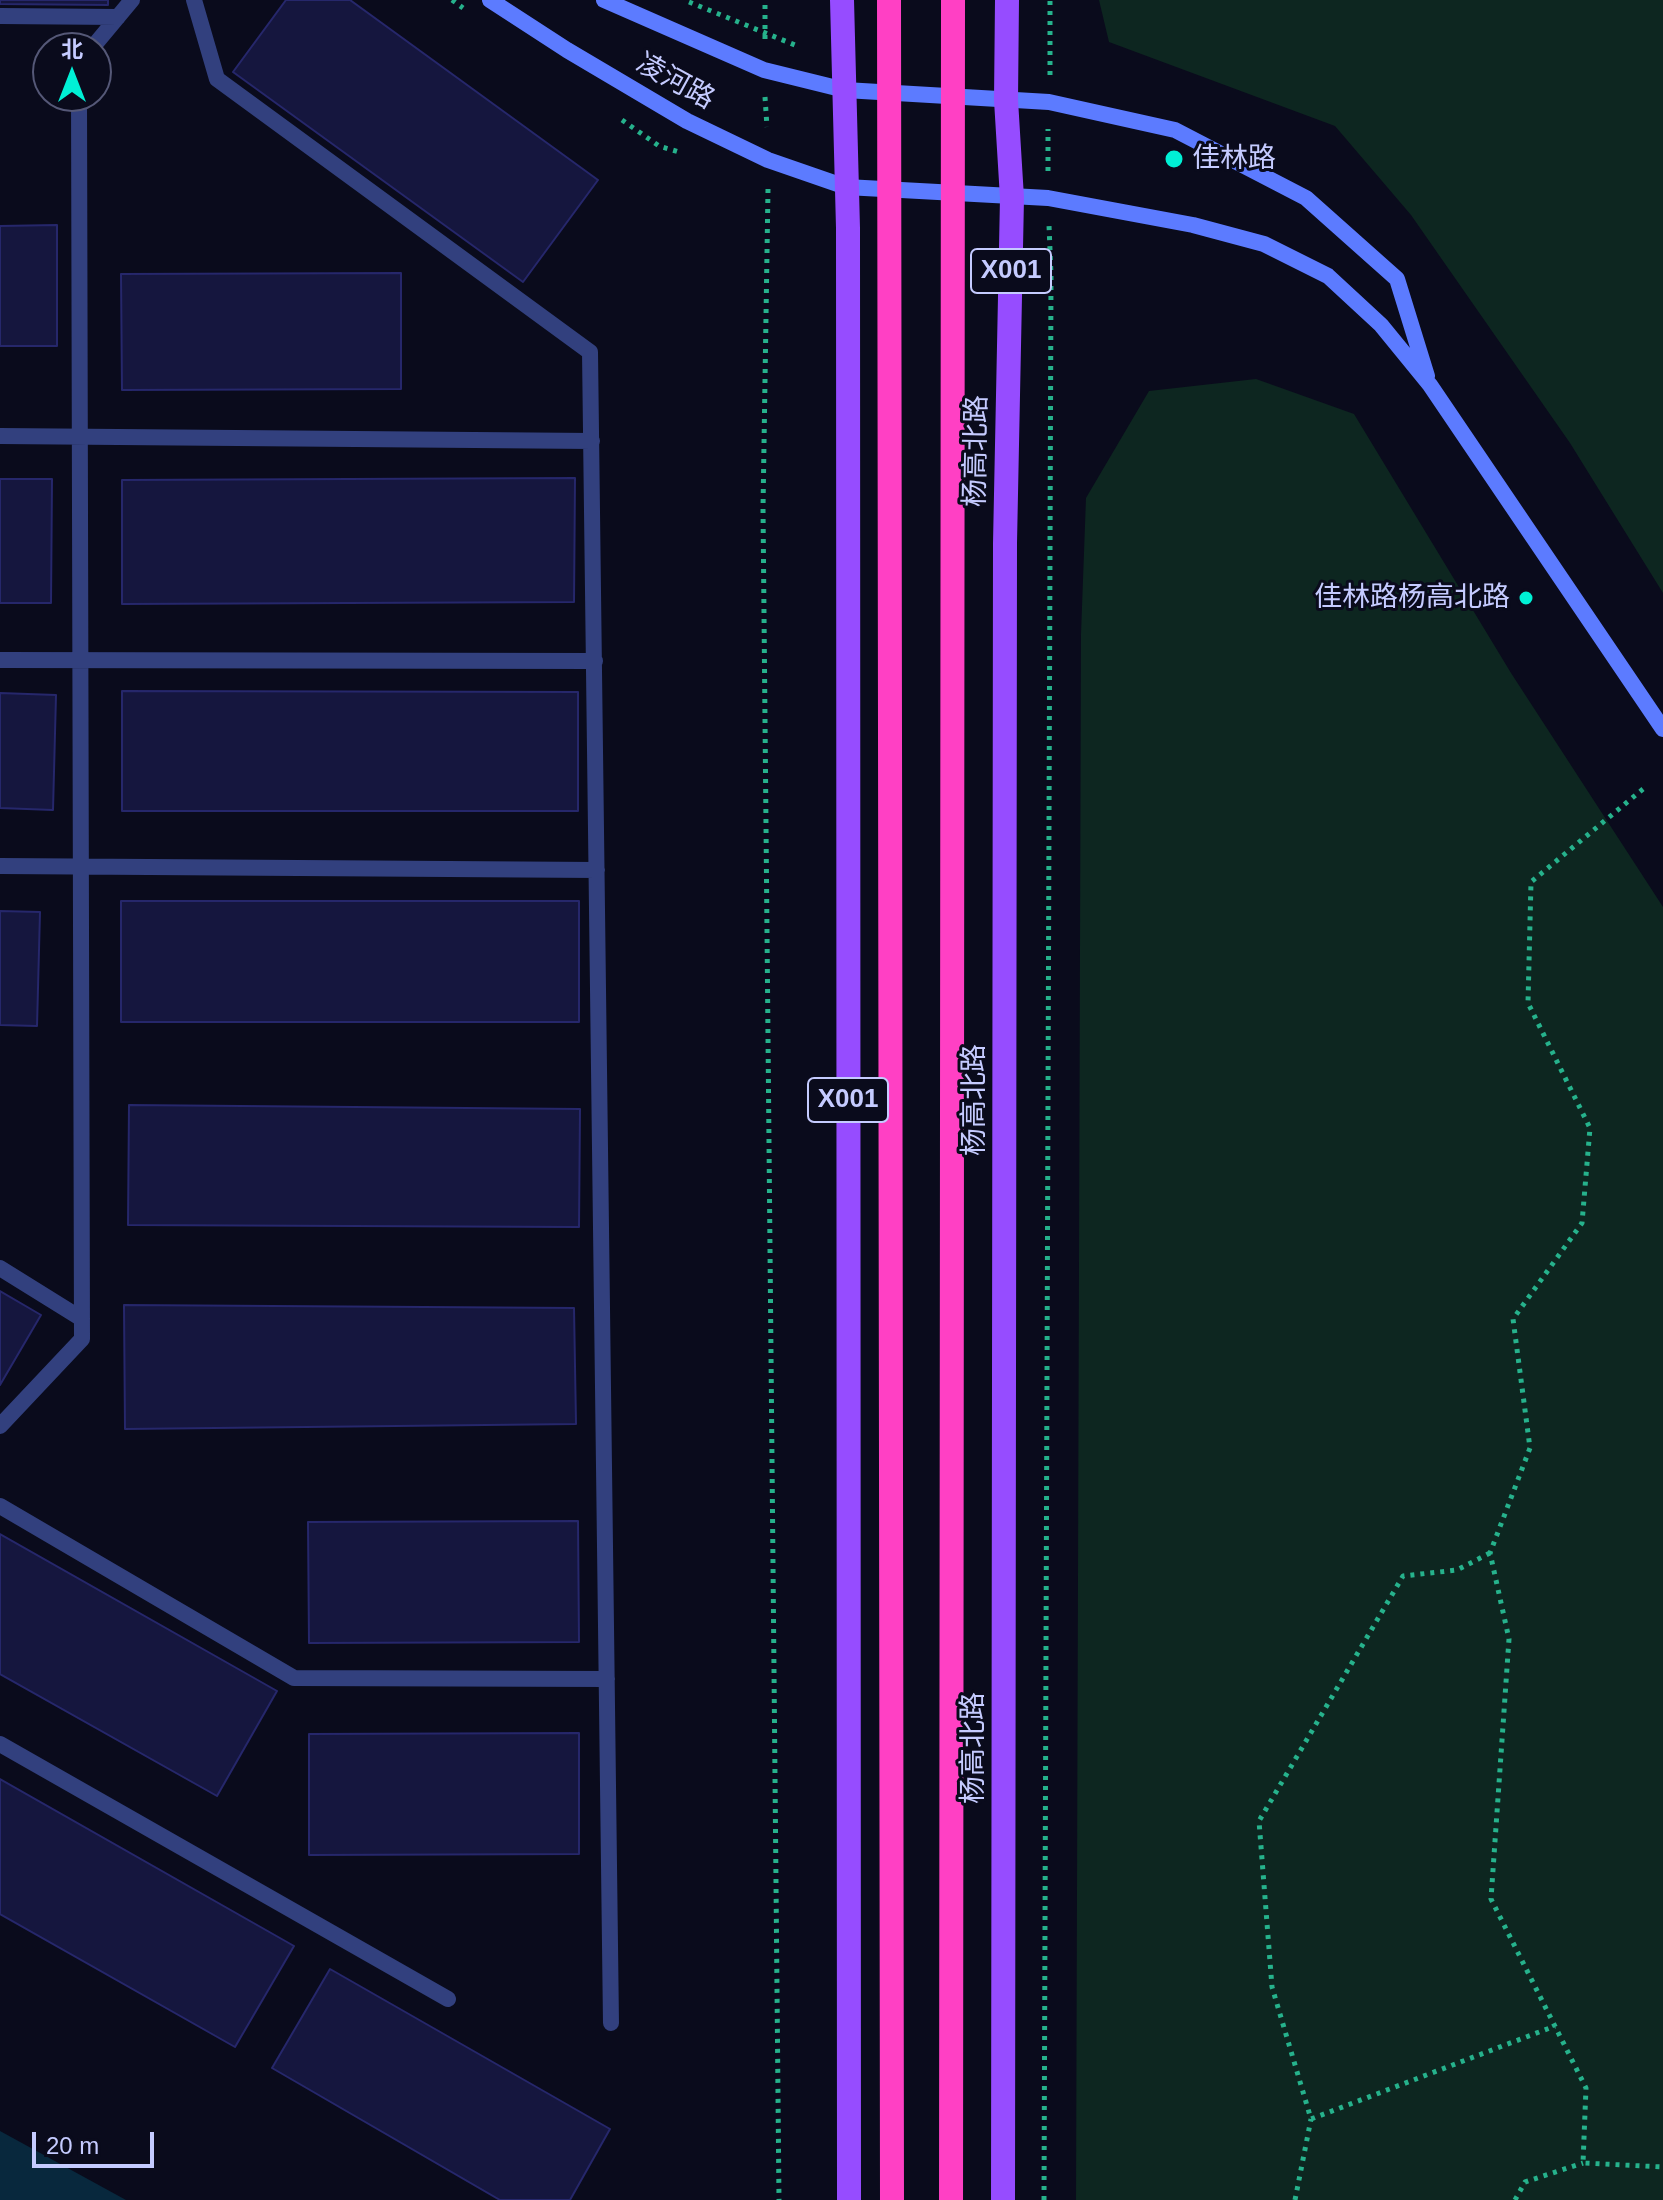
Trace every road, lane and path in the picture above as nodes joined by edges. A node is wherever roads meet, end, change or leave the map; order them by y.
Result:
1 (132, 0) edge
2 (194, 0) edge
3 (490, 0) edge
4 (604, 0) edge
5 (765, 0) edge
6 (842, 0) edge
7 (889, 0) edge
8 (953, 0) edge
9 (1007, 0) edge
10 (1050, 0) edge
11 (0, 16) edge
12 (118, 17) junction
13 (105, 32) edge
14 (764, 70) junction
15 (845, 90) junction
16 (1006, 100) junction
17 (1049, 102) junction
18 (79, 112) edge
19 (768, 160) junction
20 (846, 187) junction
21 (1012, 198) junction
22 (1048, 198) junction
23 (1430, 385) junction
24 (0, 436) edge
25 (80, 437) junction
26 (592, 441) junction
27 (0, 660) edge
28 (80, 660) junction
29 (595, 661) junction
30 (1663, 729) edge
31 (1643, 789) dead end
32 (0, 866) edge
33 (80, 867) junction
34 (597, 870) junction
35 (0, 1268) edge
36 (82, 1319) junction
37 (0, 1426) edge
38 (0, 1506) edge
39 (1490, 1553) junction
40 (607, 1679) junction
41 (0, 1744) edge
42 (448, 1999) dead end
43 (611, 2023) dead end
44 (1555, 2026) junction
45 (1311, 2119) junction
46 (1583, 2163) junction
47 (1663, 2167) edge
48 (779, 2200) edge
49 (849, 2200) edge
50 (892, 2200) edge
51 (951, 2200) edge
52 (1003, 2200) edge
53 (1044, 2200) edge
54 (1295, 2200) edge
55 (1515, 2200) edge

1 - 12 lane
2 - 26 lane
3 - 19 street, 凌河路
4 - 14 street, 凌河路
5 - 14 path
6 - 15 main road, X001
7 - 50 highway, X001, bridge
8 - 51 highway, 杨高北路 / X001, bridge
9 - 16 main road, 杨高北路 / X001
10 - 17 path
11 - 12 lane
12 - 13 lane
14 - 15 street, 凌河路
14 - 19 path
15 - 16 street
15 - 20 main road, X001
16 - 17 street
16 - 21 main road, 杨高北路 / X001
17 - 22 path
17 - 23 street
18 - 25 lane
19 - 20 street, 凌河路
19 - 48 path
20 - 21 street
20 - 49 main road, X001
21 - 22 street
21 - 52 main road, 杨高北路 / X001
22 - 23 street
22 - 53 path
23 - 30 street
24 - 25 lane
25 - 26 lane
25 - 28 lane
26 - 29 lane
27 - 28 lane
28 - 29 lane
28 - 33 lane
29 - 34 lane
31 - 39 path
32 - 33 lane
33 - 34 lane
33 - 36 lane
34 - 40 lane
35 - 36 lane
36 - 37 lane
38 - 40 lane
39 - 44 path
39 - 45 path
40 - 43 lane
41 - 42 lane
44 - 45 path
44 - 46 path
45 - 54 path
46 - 47 path
46 - 55 path

